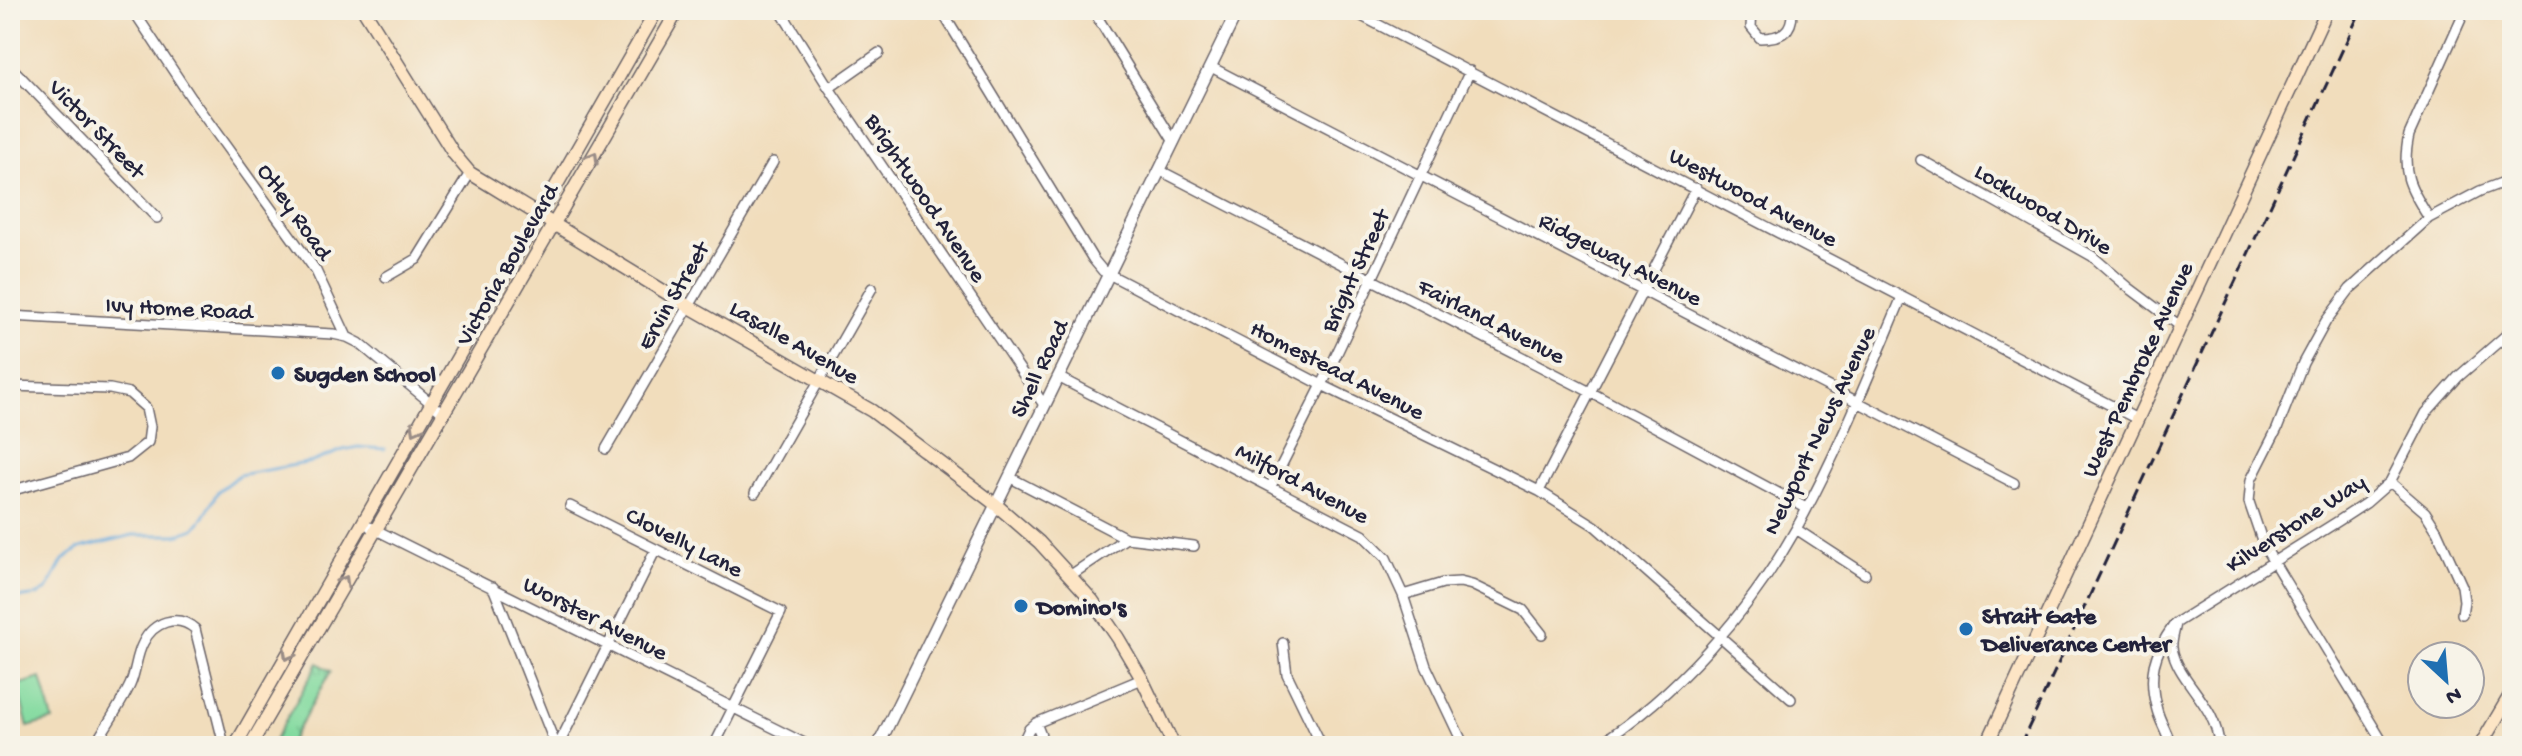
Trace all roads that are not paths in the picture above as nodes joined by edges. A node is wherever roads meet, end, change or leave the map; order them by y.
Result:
1 (133, 10) edge
2 (364, 10) edge
3 (657, 10) edge
4 (678, 10) edge
5 (780, 10) edge
6 (941, 10) edge
7 (1093, 10) edge
8 (1238, 10) edge
9 (1350, 10) edge
10 (1752, 10) edge
11 (1792, 10) edge
12 (2327, 10) edge
13 (2465, 10) edge
14 (879, 53) dead end
15 (10, 66) edge
16 (1211, 67) junction
17 (1470, 71) junction
18 (829, 88) junction
19 (1174, 142) junction
20 (1921, 160) dead end
21 (773, 162) dead end
22 (1159, 170) junction
23 (470, 173) junction
24 (1420, 177) junction
25 (2512, 179) edge
26 (1696, 188) junction
27 (539, 216) junction
28 (157, 218) dead end
29 (2429, 218) junction
30 (554, 225) junction
31 (1108, 274) junction
32 (386, 277) dead end
33 (1371, 280) junction
34 (872, 288) dead end
35 (1642, 292) junction
36 (1902, 297) junction
37 (688, 306) junction
38 (10, 316) edge
39 (2180, 326) junction
40 (2512, 330) edge
41 (347, 337) junction
42 (1058, 377) junction
43 (819, 380) junction
44 (1322, 385) junction
45 (10, 386) edge
46 (1590, 392) junction
47 (1857, 402) junction
48 (430, 403) junction
49 (1044, 405) junction
50 (444, 414) junction
51 (2137, 419) junction
52 (606, 449) dead end
53 (1009, 477) junction
54 (2390, 482) junction
55 (2014, 483) dead end
56 (1271, 486) junction
57 (10, 491) edge
58 (1539, 491) junction
59 (755, 493) dead end
60 (995, 504) junction
61 (570, 506) dead end
62 (1806, 508) junction
63 (369, 526) junction
64 (1796, 529) junction
65 (1126, 538) junction
66 (1194, 546) dead end
67 (656, 549) junction
68 (2273, 561) junction
69 (1865, 574) dead end
70 (1071, 575) junction
71 (493, 587) junction
72 (1403, 595) junction
73 (2462, 614) dead end
74 (2176, 623) junction
75 (1542, 634) dead end
76 (1720, 635) junction
77 (1283, 643) dead end
78 (608, 646) junction
79 (1142, 679) junction
80 (2512, 692) edge
81 (1791, 699) dead end
82 (733, 707) junction
83 (1036, 723) junction
84 (1609, 743) edge
85 (94, 746) edge
86 (234, 746) edge
87 (250, 746) edge
88 (557, 746) edge
89 (714, 746) edge
90 (810, 746) edge
91 (878, 746) edge
92 (1021, 746) edge
93 (1045, 746) edge
94 (1174, 746) edge
95 (1322, 746) edge
96 (1464, 746) edge
97 (1596, 746) edge
98 (1986, 746) edge
99 (2171, 746) edge
100 (2219, 746) edge
101 (2385, 746) edge
102 (2480, 746) edge

1 - 41 street, Otley Road
2 - 23 main road, Lasalle Avenue
3 - 27 main road, Victoria Boulevard
30 -> 4 main road, Victoria Boulevard
5 - 18 street, Brightwood Avenue
6 - 31 street, Homestead Avenue
7 - 19 street
8 - 16 street, Shell Road
9 - 17 street, Westwood Avenue
10 - 11 street
12 - 39 main road, West Pembroke Avenue
13 - 29 street
14 - 18 street
15 - 28 street, Victor Street
16 - 19 street, Shell Road
16 - 24 street, Ridgeway Avenue
17 - 24 street, Bright Street
17 - 26 street, Westwood Avenue
18 - 49 street, Brightwood Avenue
19 - 22 street, Shell Road
20 - 39 street, Lockwood Drive
21 - 37 street, Ervin Street
22 - 31 street, Shell Road
22 - 33 street, Fairland Avenue
23 - 27 main road, Lasalle Avenue
23 - 32 street
24 - 33 street, Bright Street
24 - 35 street, Ridgeway Avenue
25 - 29 street
26 - 35 street
26 - 36 street, Westwood Avenue
27 - 30 main road, Lasalle Avenue
27 - 48 main road, Victoria Boulevard
29 - 68 street
30 - 37 main road, Lasalle Avenue
30 - 50 main road, Victoria Boulevard
31 - 42 street, Shell Road
31 - 44 street, Homestead Avenue
33 - 44 street, Bright Street
33 - 46 street, Fairland Avenue
34 - 43 street
35 - 46 street
35 - 47 street, Ridgeway Avenue
36 - 47 street, Newport News Avenue
36 - 51 street, Westwood Avenue
37 - 43 main road, Lasalle Avenue
37 - 52 street, Ervin Street
38 - 41 street, Ivy Home Road
39 - 51 main road, West Pembroke Avenue
40 - 54 street, Kilverstone Way
41 - 48 street, Otley Road
42 - 49 street, Shell Road
42 - 56 street, Milford Avenue
43 - 59 street
43 - 60 main road, Lasalle Avenue
44 - 56 street, Bright Street
44 - 58 street, Homestead Avenue
45 - 57 street
46 - 58 street
46 - 62 street, Fairland Avenue
47 - 55 street, Ridgeway Avenue
47 - 62 street, Newport News Avenue
48 - 50 street, Otley Road
48 -> 63 main road, Victoria Boulevard
49 - 53 street, Shell Road
50 - 63 main road, Victoria Boulevard
51 - 98 main road, West Pembroke Avenue
53 - 60 street, Shell Road
53 - 65 street
54 - 68 street, Kilverstone Way
54 - 73 street
56 - 72 street, Milford Avenue
58 - 76 street, Homestead Avenue
60 - 70 main road, Lasalle Avenue
60 - 91 street, Shell Road
61 - 67 street, Clovelly Lane
62 - 64 street, Newport News Avenue
63 - 71 street, Worster Avenue
63 -> 86 main road, Victoria Boulevard
87 -> 63 main road, Victoria Boulevard
64 - 69 street
64 - 76 street, Newport News Avenue
65 - 66 street
65 - 70 street
67 - 78 street
67 - 82 street, Clovelly Lane
68 - 74 street, Kilverstone Way
68 - 101 street
70 - 79 main road, Lasalle Avenue
71 - 78 street, Worster Avenue
71 - 88 street
72 - 75 street
72 - 96 street, Milford Avenue
74 - 99 street, Kilverstone Way
74 - 100 street
76 - 81 street, Homestead Avenue
76 - 84 street, Newport News Avenue
77 - 95 street
78 - 82 street, Worster Avenue
78 - 88 street
79 - 83 street
79 - 94 main road, Lasalle Avenue
80 - 102 main road
82 - 89 street
82 - 90 street, Worster Avenue
83 - 92 street
83 - 93 street
84 - 97 street, Newport News Avenue
85 - 86 street

